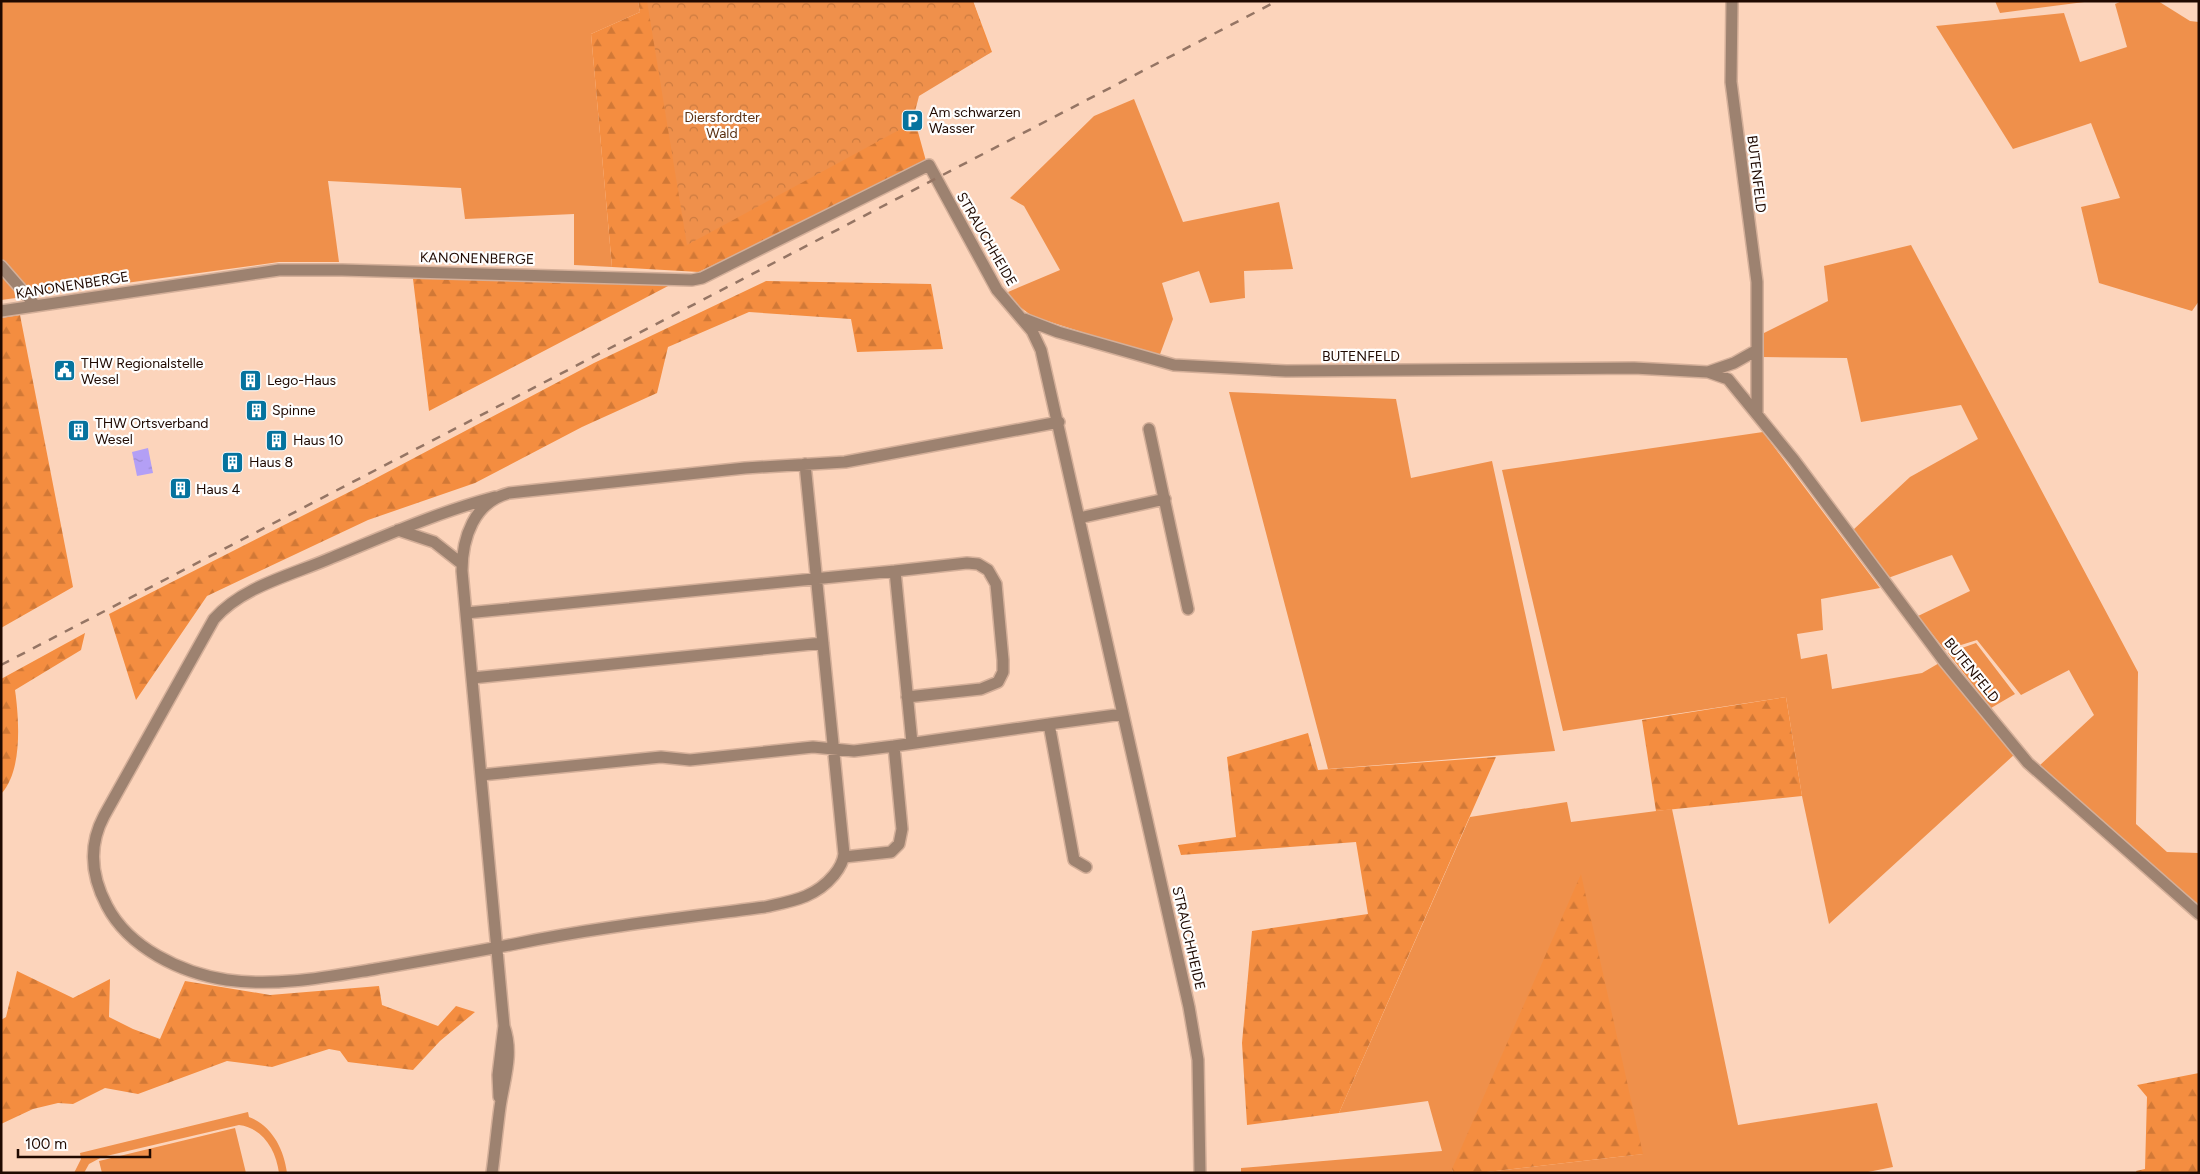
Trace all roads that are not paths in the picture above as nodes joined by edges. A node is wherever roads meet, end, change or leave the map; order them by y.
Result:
1 (1732, 1) edge
2 (929, 165) joint
3 (1, 266) edge
4 (35, 305) junction
5 (1, 311) edge
6 (1022, 318) junction
7 (1058, 332) junction
8 (1041, 350) junction
9 (1757, 350) junction
10 (1708, 372) junction
11 (1757, 414) junction
12 (1059, 422) junction
13 (1149, 429) dead end
14 (805, 464) junction
15 (495, 497) junction
16 (1165, 500) junction
17 (1079, 518) junction
18 (398, 530) junction
19 (462, 564) junction
20 (895, 570) junction
21 (817, 579) junction
22 (1188, 609) dead end
23 (466, 613) junction
24 (823, 643) junction
25 (472, 678) junction
26 (908, 697) junction
27 (1123, 714) junction
28 (1049, 724) junction
29 (912, 743) junction
30 (894, 746) junction
31 (834, 748) junction
32 (481, 775) junction
33 (844, 857) junction
34 (1086, 867) dead end
35 (2199, 914) edge
36 (498, 948) junction
37 (492, 1173) edge
38 (1200, 1173) edge

1 - 9 street, BUTENFELD
2 - 4 street, KANONENBERGE
2 - 6 street, STRAUCHHEIDE
3 - 4 street
4 - 5 street, KANONENBERGE
6 - 7 street, BUTENFELD
6 - 8 street, STRAUCHHEIDE
7 - 8 street
7 - 10 street, BUTENFELD
8 - 12 street, STRAUCHHEIDE
9 - 10 street, BUTENFELD
9 - 11 street, BUTENFELD
10 - 11 street, BUTENFELD
11 - 35 street, BUTENFELD
12 - 14 street
12 - 17 street, STRAUCHHEIDE
13 - 16 street
14 - 15 street
14 - 21 street
15 - 18 street
15 - 19 street
16 - 17 street
16 - 22 street
17 - 27 street, STRAUCHHEIDE
18 - 19 street
18 - 36 street
19 - 23 street
20 - 21 street
20 - 26 street
20 - 26 street
21 - 23 street
21 - 24 street
23 - 25 street
24 - 25 street
24 - 31 street
25 - 32 street
26 - 29 street
27 - 28 street
27 - 38 street, STRAUCHHEIDE
28 - 29 street
28 - 34 street
29 - 30 street
30 - 31 street
30 - 33 street
31 - 32 street
31 - 33 street
32 - 36 street
33 - 36 street
36 - 37 street

